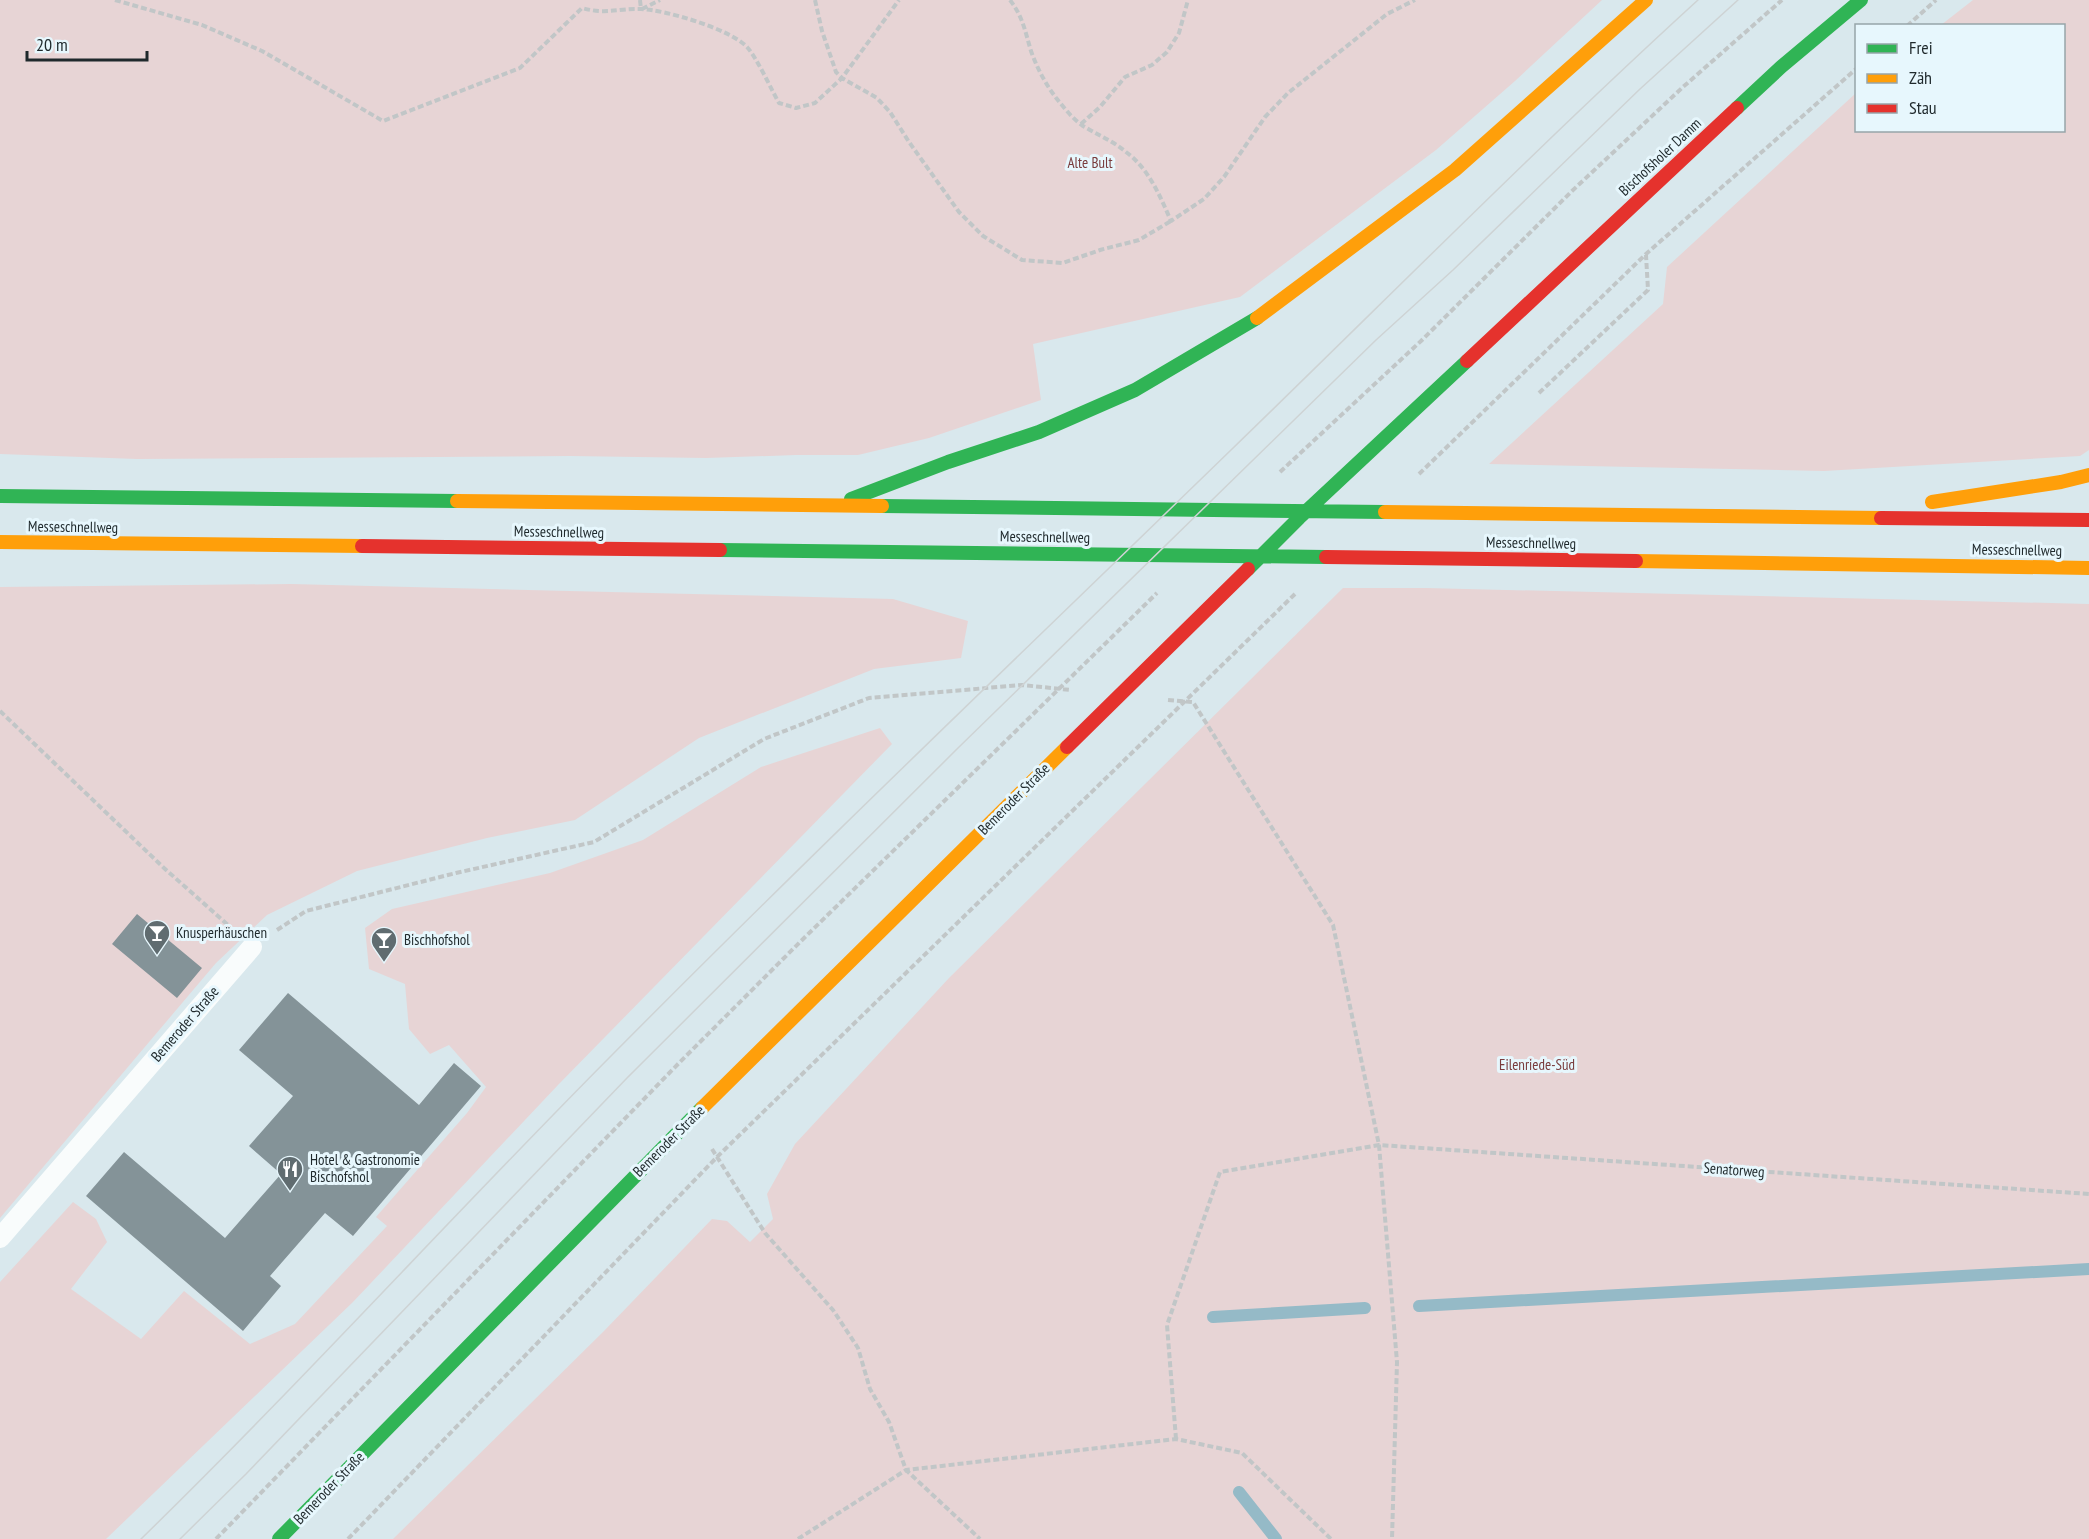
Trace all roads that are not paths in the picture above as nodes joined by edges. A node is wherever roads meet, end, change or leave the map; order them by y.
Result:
1 (1646, 0) edge
2 (1862, 0) edge
3 (2089, 475) edge
4 (0, 496) edge
5 (834, 506) junction
6 (1832, 517) junction
7 (2089, 520) edge
8 (0, 542) edge
9 (2089, 568) edge
10 (1065, 749) joint
11 (252, 947) road end
12 (0, 1238) edge
13 (279, 1539) edge

1 - 5 main road
2 - 10 main road, Bischofsholer Damm
3 - 6 main road
4 - 5 main road, Messeschnellweg
5 - 6 main road, Messeschnellweg
6 - 7 main road, Messeschnellweg
8 - 9 main road, Messeschnellweg
10 - 13 main road, Bemeroder Straße
11 - 12 lane, Bemeroder Straße

